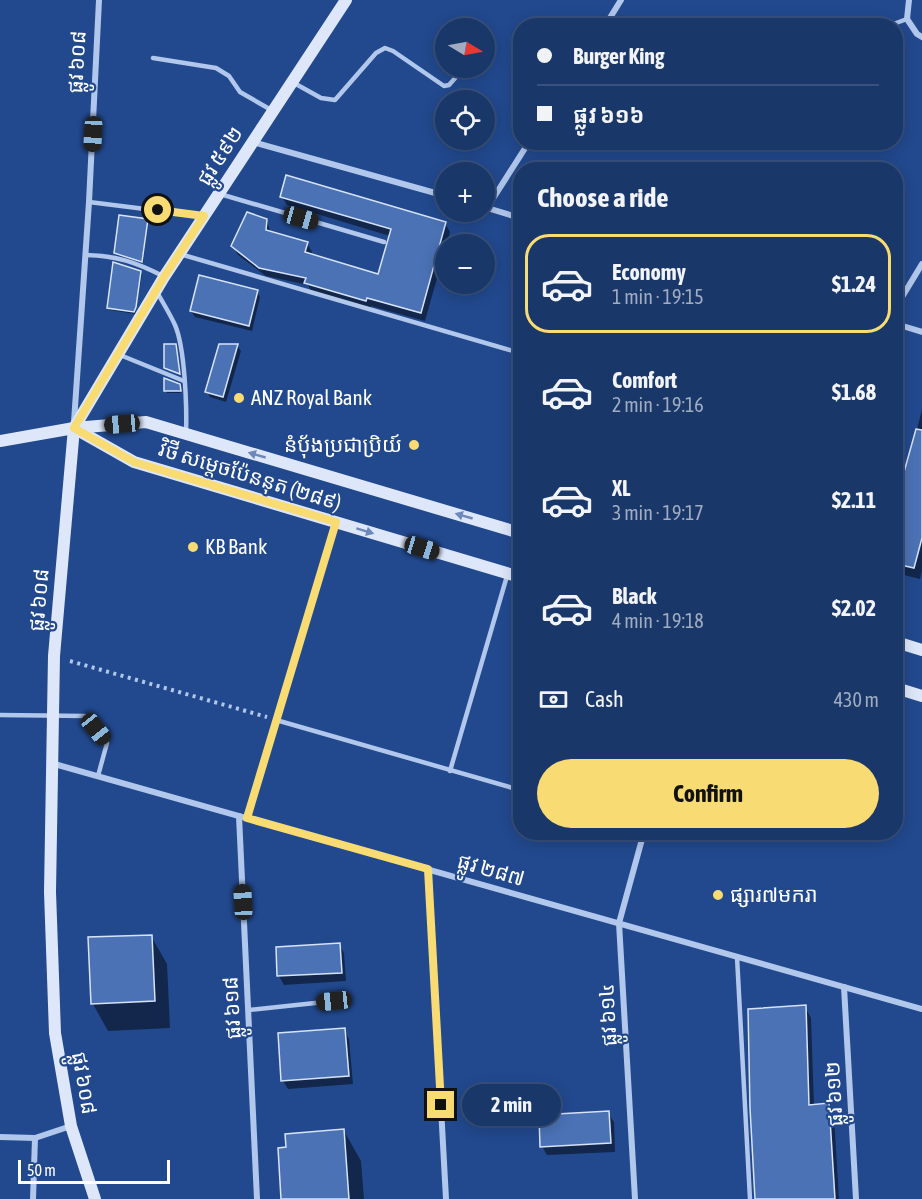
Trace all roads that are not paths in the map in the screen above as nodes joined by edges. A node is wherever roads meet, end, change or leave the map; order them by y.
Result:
1 (99, 0) edge
2 (346, 0) edge
3 (621, 0) edge
4 (909, 0) edge
5 (610, 18) edge
6 (907, 19) junction
7 (903, 20) edge
8 (922, 37) edge
9 (153, 58) dead end
10 (455, 78) edge
11 (292, 82) junction
12 (273, 111) junction
13 (252, 142) junction
14 (513, 167) edge
15 (435, 193) edge
16 (219, 194) junction
17 (495, 194) edge
18 (89, 202) junction
19 (495, 211) edge
20 (204, 216) junction
21 (513, 216) edge
22 (384, 242) dead end
23 (179, 253) junction
24 (86, 255) junction
25 (922, 264) edge
26 (164, 277) junction
27 (156, 289) junction
28 (903, 295) edge
29 (903, 326) edge
30 (922, 332) edge
31 (513, 351) edge
32 (118, 354) junction
33 (184, 381) junction
34 (74, 428) junction
35 (186, 434) junction
36 (0, 441) edge
37 (336, 522) junction
38 (513, 530) edge
39 (508, 573) junction
40 (513, 575) edge
41 (903, 644) edge
42 (922, 650) edge
43 (903, 690) edge
44 (922, 696) edge
45 (0, 715) edge
46 (52, 716) junction
47 (276, 720) junction
48 (51, 763) junction
49 (450, 771) junction
50 (98, 776) junction
51 (513, 788) edge
52 (239, 816) junction
53 (247, 818) junction
54 (642, 840) edge
55 (428, 869) junction
56 (619, 923) junction
57 (736, 957) junction
58 (844, 987) junction
59 (334, 1001) dead end
60 (922, 1009) edge
61 (249, 1010) junction
62 (71, 1126) junction
63 (0, 1137) edge
64 (35, 1138) junction
65 (33, 1199) edge
66 (95, 1199) edge
67 (257, 1199) edge
68 (446, 1199) edge
69 (635, 1199) edge
70 (750, 1199) edge
71 (856, 1199) edge

1 - 18 street, ផ្លូវ ៦០៨
2 - 11 street, ផ្លូវ ៥៩២
3 - 5 street
4 - 6 street
6 - 7 lane
6 - 8 street
9 - 12 lane
10 - 11 lane
11 - 12 street, ផ្លូវ ៥៩២
12 - 13 street, ផ្លូវ ៥៩២
13 - 15 street
13 - 16 street, ផ្លូវ ៥៩២
14 - 17 street
16 - 20 street, ផ្លូវ ៥៩២
16 - 22 lane
18 - 20 lane
18 - 24 street, ផ្លូវ ៦០៨
19 - 21 street
20 - 23 street, ផ្លូវ ៥៩២
23 - 26 street, ផ្លូវ ៥៩២
23 - 31 lane
24 - 26 lane
24 - 34 street, ផ្លូវ ៦០៨
25 - 28 street
26 - 27 street, ផ្លូវ ៥៩២
27 - 32 street, ផ្លូវ ៥៩២
27 - 33 lane
29 - 30 street
32 - 33 lane
32 - 34 street, ផ្លូវ ៥៩២
33 - 35 lane
34 - 35 street, វិថី សម្តេចប៉ែននុត (២៨៩)
34 - 36 street
34 - 37 street, វិថី សម្តេចប៉ែននុត (២៨៩)
34 - 46 street, ផ្លូវ ៦០៨
38 -> 35 street, វិថី សម្តេចប៉ែននុត (២៨៩)
37 -> 39 street, វិថី សម្តេចប៉ែននុត (២៨៩)
37 - 47 lane
39 - 40 street, វិថី សម្តេចប៉ែននុត (២៨៩)
39 - 49 lane
41 - 42 street
43 - 44 street
45 - 46 lane
46 - 48 street, ផ្លូវ ៦០៨
46 - 50 lane
47 - 49 lane
47 - 53 lane
48 - 50 street, ផ្លូវ ២៨៧
48 - 62 street, ផ្លូវ ៦០៨
49 - 51 lane
50 - 52 street, ផ្លូវ ២៨៧
52 - 53 street, ផ្លូវ ២៨៧
52 - 61 street, ផ្លូវ ៦១៨
53 - 55 street, ផ្លូវ ២៨៧
54 - 56 street, ផ្លូវ ៦១៤
55 - 56 street, ផ្លូវ ២៨៧
55 - 68 street
56 - 57 street, ផ្លូវ ២៨៧
56 - 69 street, ផ្លូវ ៦១៤
57 - 58 street, ផ្លូវ ២៨៧
57 - 70 lane
58 - 60 street, ផ្លូវ ២៨៧
58 - 71 street, ផ្លូវ ៦១២
59 - 61 lane
61 - 67 street, ផ្លូវ ៦១៨
62 - 64 street
62 - 66 street, ផ្លូវ ៦០៨
63 - 64 street
64 - 65 street

